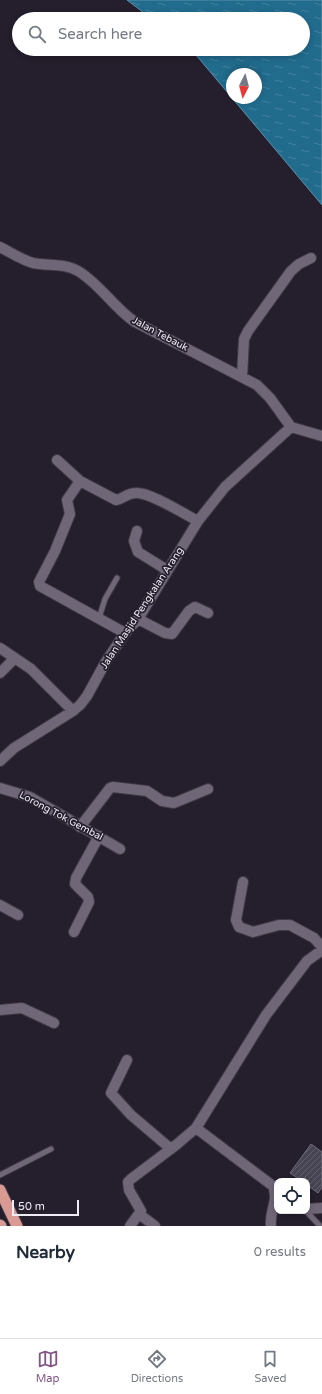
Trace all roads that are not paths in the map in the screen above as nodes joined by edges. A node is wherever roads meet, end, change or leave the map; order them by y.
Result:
1 (0, 247) edge
2 (311, 258) dead end
3 (242, 377) junction
4 (291, 427) junction
5 (322, 436) edge
6 (57, 460) dead end
7 (80, 481) junction
8 (198, 521) junction
9 (137, 531) dead end
10 (167, 570) junction
11 (117, 578) dead end
12 (208, 613) dead end
13 (99, 618) junction
14 (138, 619) junction
15 (125, 633) junction
16 (0, 648) edge
17 (15, 658) junction
18 (0, 673) edge
19 (73, 711) junction
20 (0, 762) edge
21 (0, 788) edge
22 (208, 789) dead end
23 (80, 827) junction
24 (99, 836) junction
25 (120, 849) dead end
26 (243, 882) dead end
27 (0, 906) edge
28 (18, 915) dead end
29 (74, 932) dead end
30 (322, 947) edge
31 (322, 950) edge
32 (0, 1010) edge
33 (54, 1023) dead end
34 (127, 1060) dead end
35 (196, 1128) junction
36 (171, 1148) junction
37 (51, 1149) dead end
38 (0, 1175) edge
39 (274, 1186) edge
40 (0, 1190) edge
41 (274, 1206) edge
42 (322, 1208) edge
43 (310, 1210) edge
44 (139, 1214) junction
45 (310, 1214) edge
46 (16, 1226) edge
47 (130, 1226) edge
48 (155, 1226) edge
49 (271, 1226) edge
50 (320, 1226) edge

1 - 3 street, Jalan Tebauk
2 - 3 street
3 - 4 street, Jalan Tebauk
4 - 5 street
4 - 8 street, Jalan Masjid Pengkalan Arang
6 - 7 street
7 - 8 street
7 - 13 street
8 - 10 street, Jalan Masjid Pengkalan Arang
9 - 10 street
10 - 14 street, Jalan Masjid Pengkalan Arang
11 - 13 lane
12 - 14 street
13 - 15 street
14 - 15 street, Jalan Masjid Pengkalan Arang
15 - 19 street, Jalan Masjid Pengkalan Arang
16 - 17 street
17 - 18 street
17 - 19 street
19 - 20 street, Jalan Masjid Pengkalan Arang
21 - 23 street, Lorong Tok Gembal
22 - 23 street
23 - 24 street, Lorong Tok Gembal
24 - 25 street, Lorong Tok Gembal
24 - 29 street
26 - 30 street
27 - 28 street
31 - 35 street
32 - 33 street
34 - 36 street
35 - 36 street
35 - 39 street
36 - 44 street
37 - 38 lane
40 - 46 highway
41 - 49 street
42 - 43 street
44 - 47 street
44 - 48 street
45 - 50 lane

